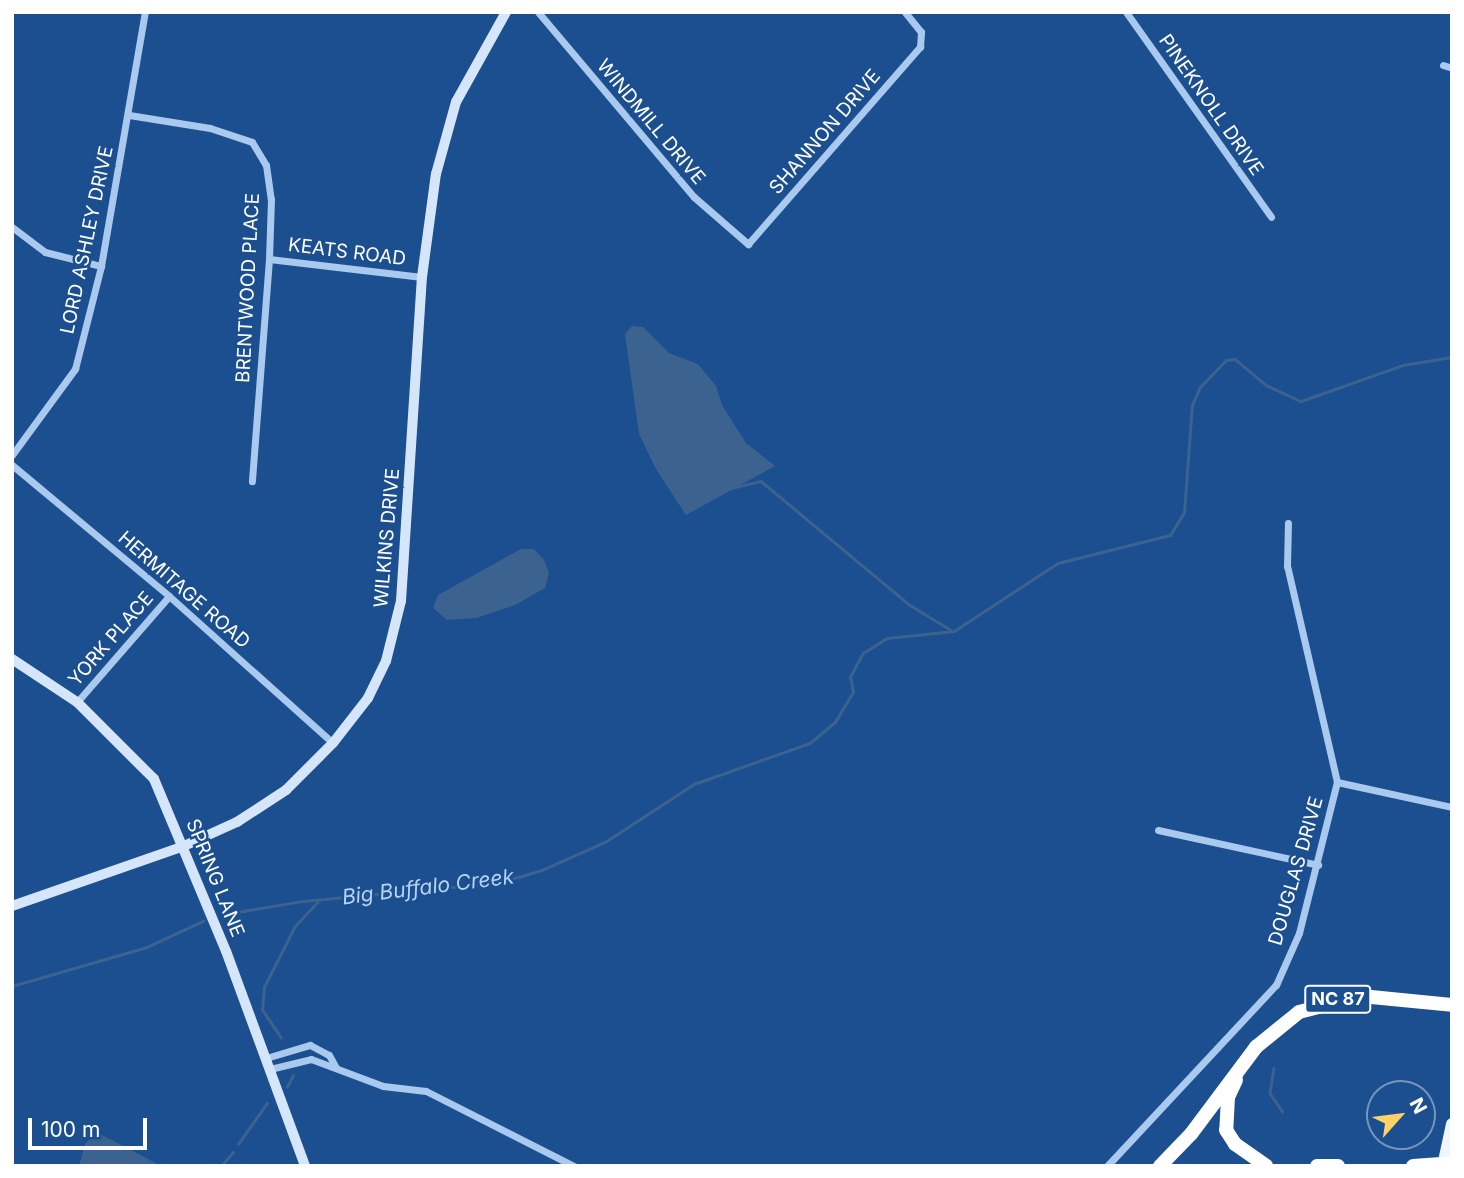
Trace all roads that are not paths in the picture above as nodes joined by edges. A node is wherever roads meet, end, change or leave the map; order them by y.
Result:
1 (145, 12) edge
2 (506, 12) edge
3 (538, 12) edge
4 (905, 12) edge
5 (1126, 12) edge
6 (1443, 65) dead end
7 (1452, 68) edge
8 (129, 115) junction
9 (1271, 217) dead end
10 (12, 227) edge
11 (748, 244) joint
12 (269, 259) junction
13 (101, 267) junction
14 (422, 276) junction
15 (12, 455) edge
16 (12, 465) edge
17 (252, 481) dead end
18 (1288, 523) dead end
19 (169, 596) junction
20 (12, 659) edge
21 (77, 702) junction
22 (333, 743) junction
23 (1337, 782) junction
24 (1452, 807) edge
25 (1158, 830) dead end
26 (184, 846) junction
27 (1318, 865) junction
28 (12, 906) edge
29 (1452, 1005) edge
30 (1246, 1061) junction
31 (268, 1063) junction
32 (335, 1066) junction
33 (1452, 1125) edge
34 (1452, 1163) edge
35 (305, 1166) edge
36 (575, 1166) edge
37 (1107, 1166) edge
38 (1160, 1166) edge
39 (1266, 1166) edge
40 (1317, 1166) edge
41 (1338, 1166) edge
42 (1413, 1166) edge
43 (1443, 1166) edge

1 - 8 street, LORD ASHLEY DRIVE
2 - 14 street, WILKINS DRIVE
3 - 11 street, WINDMILL DRIVE
4 - 11 street, SHANNON DRIVE
5 - 9 street, PINEKNOLL DRIVE
6 - 7 street
8 - 12 street, BRENTWOOD PLACE
8 - 13 street, LORD ASHLEY DRIVE
10 - 13 street
12 - 14 street, KEATS ROAD
12 - 17 street, BRENTWOOD PLACE
13 - 15 street, LORD ASHLEY DRIVE
14 - 22 street, WILKINS DRIVE
16 - 19 street, HERMITAGE ROAD
18 - 23 street, DOUGLAS DRIVE
19 - 21 street, YORK PLACE
19 - 22 street, HERMITAGE ROAD
20 - 21 street, SPRING LANE
21 - 26 street, SPRING LANE
22 - 26 street, WILKINS DRIVE
23 - 24 street
23 - 27 street, DOUGLAS DRIVE
25 - 27 street
26 - 28 street, WILKINS DRIVE
26 - 31 street, SPRING LANE
27 - 37 street, DOUGLAS DRIVE
29 - 30 highway, NC 87
30 - 38 highway
30 - 39 highway, NC 87
31 - 32 street
31 - 32 street
31 - 35 street, SPRING LANE
32 - 36 street
33 - 43 main road
34 - 42 highway, bridge
40 - 41 highway

